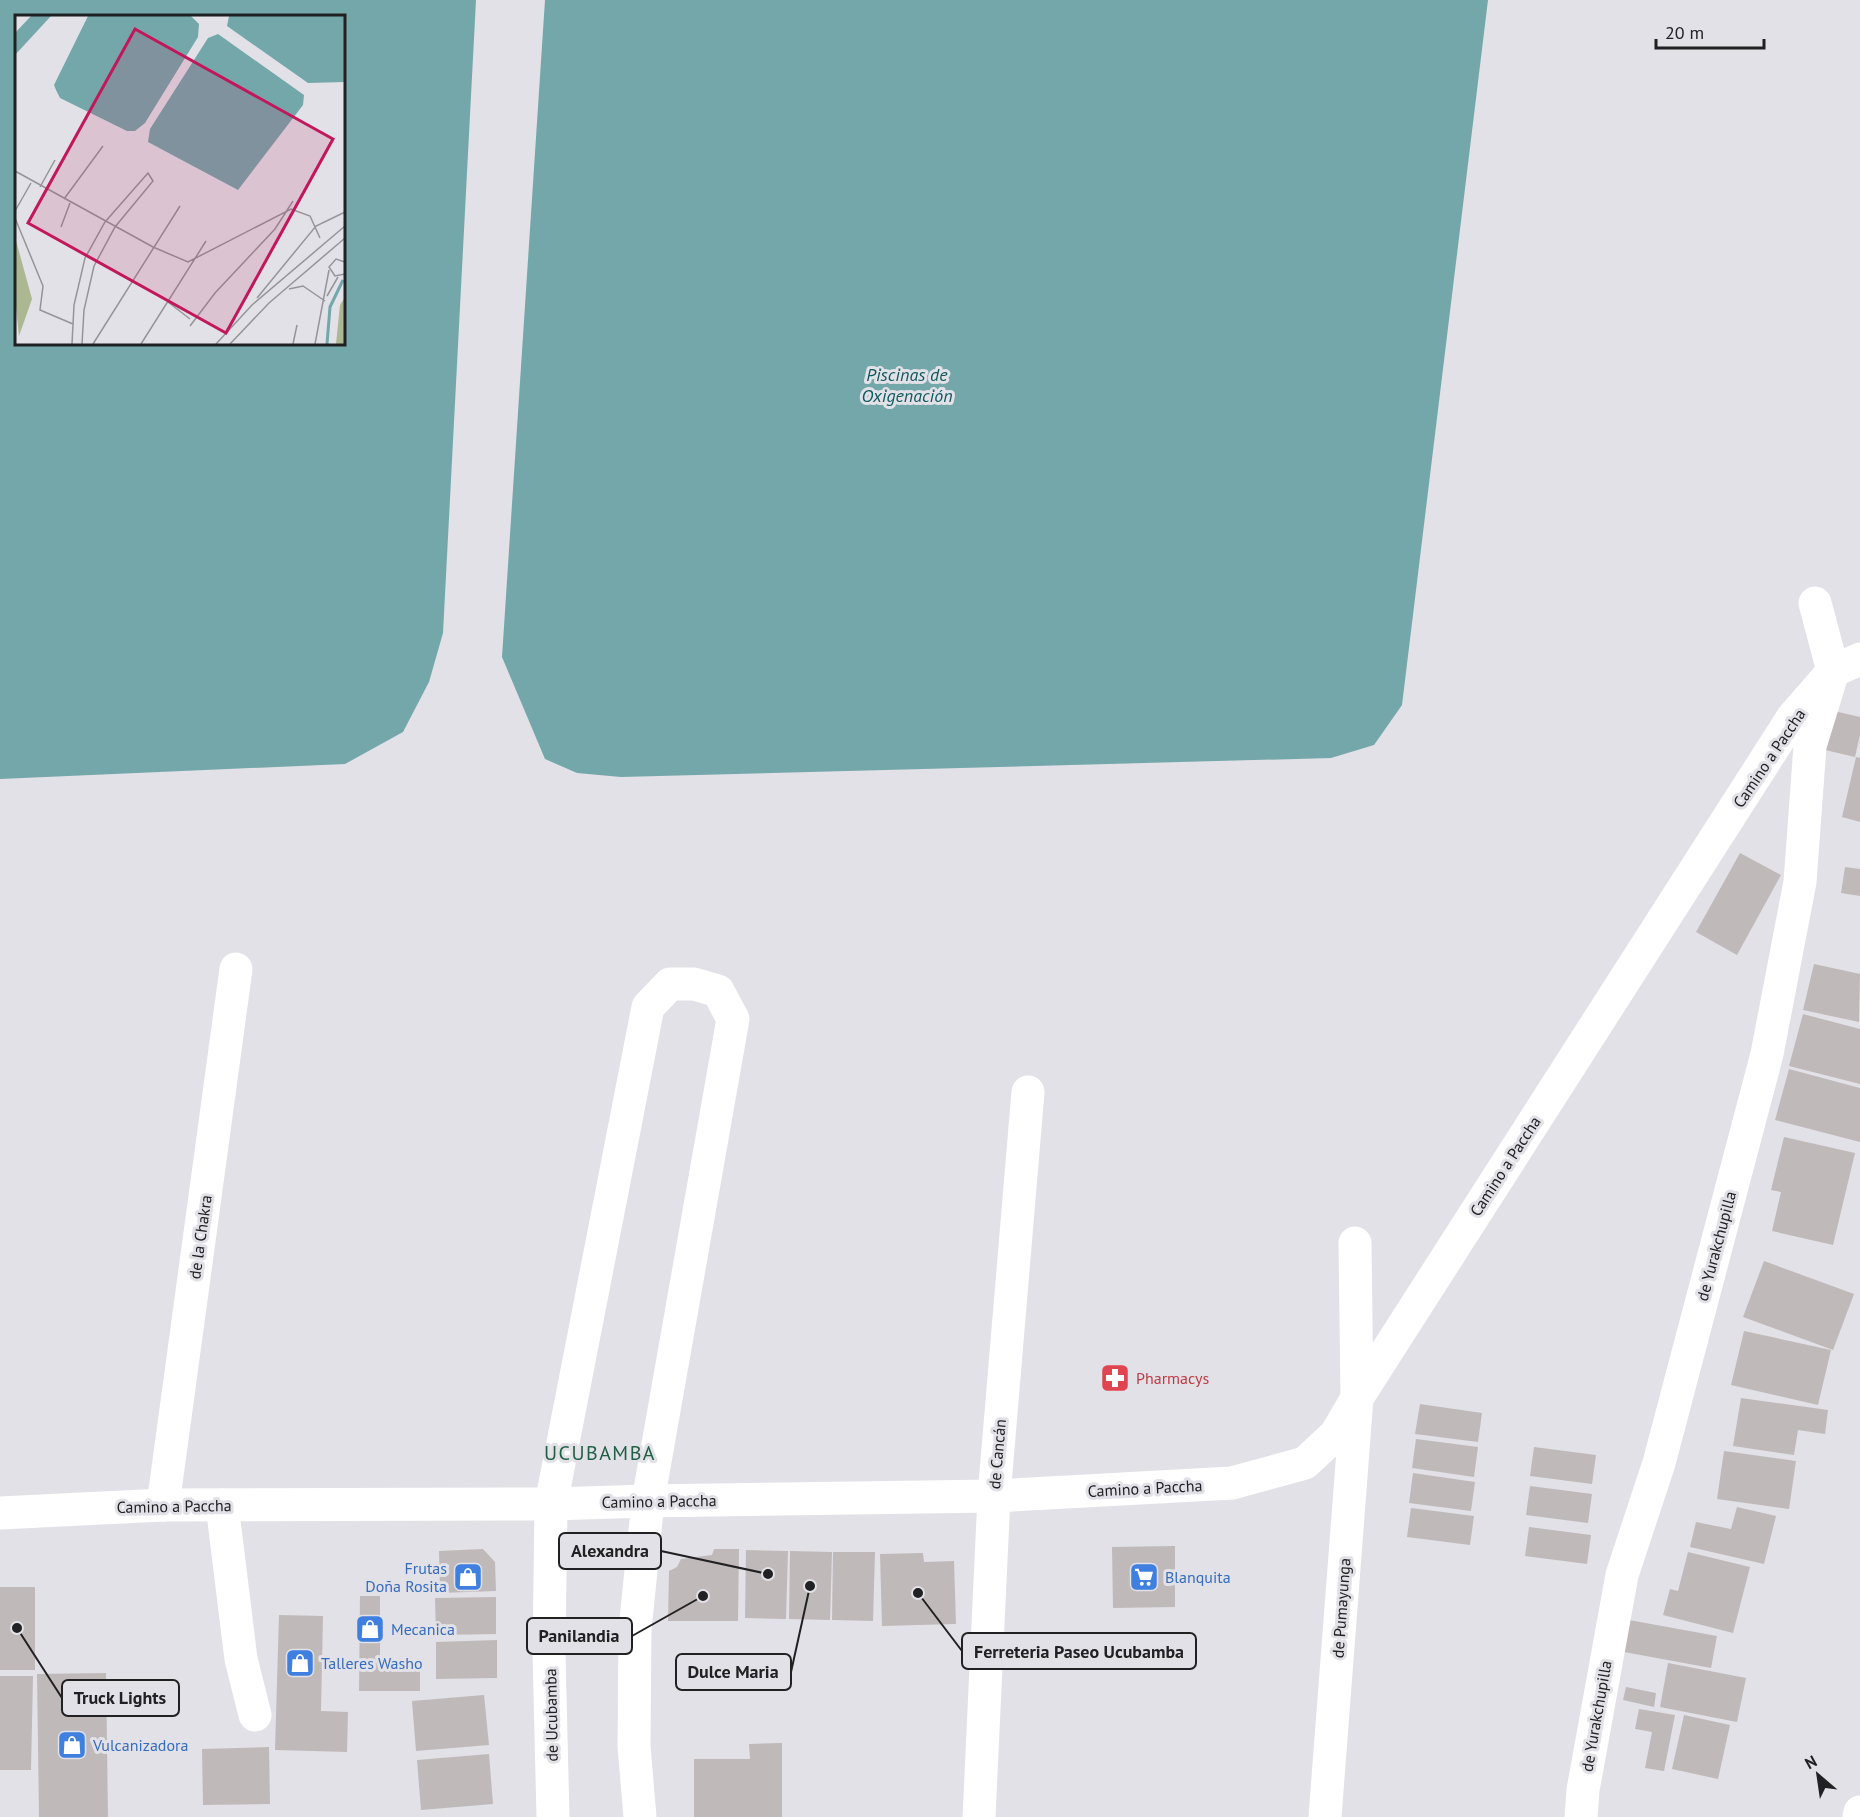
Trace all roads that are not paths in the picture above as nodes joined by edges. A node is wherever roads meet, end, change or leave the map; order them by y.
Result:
1 (1815, 603) dead end
2 (1847, 665) edge
3 (236, 969) dead end
4 (1028, 1092) dead end
5 (1355, 1243) dead end
6 (1357, 1398) junction
7 (994, 1496) junction
8 (648, 1501) junction
9 (551, 1504) junction
10 (163, 1505) junction
11 (222, 1505) junction
12 (0, 1513) edge
13 (255, 1715) dead end
14 (1860, 1812) edge
15 (553, 1817) edge
16 (640, 1817) edge
17 (979, 1817) edge
18 (1325, 1817) edge
19 (1581, 1817) edge
20 (1859, 1817) edge

1 - 2 main road
2 - 6 main road, Camino a Paccha
2 - 19 main road, de Yurakchupilla
3 - 10 main road, de la Chakra
4 - 7 main road, de Cancán
5 - 6 main road, de Pumayunga
6 - 7 main road, Camino a Paccha
6 - 18 main road, de Pumayunga
7 - 8 main road, Camino a Paccha
7 - 17 main road, de Cancán
8 - 9 main road, Camino a Paccha
8 - 9 main road, de Ucubamba
8 - 16 main road, de Ucubamba
9 - 11 main road, Camino a Paccha
9 - 15 main road, de Ucubamba
10 - 11 main road, Camino a Paccha
10 - 12 main road, Camino a Paccha
11 - 13 main road
14 - 20 main road

